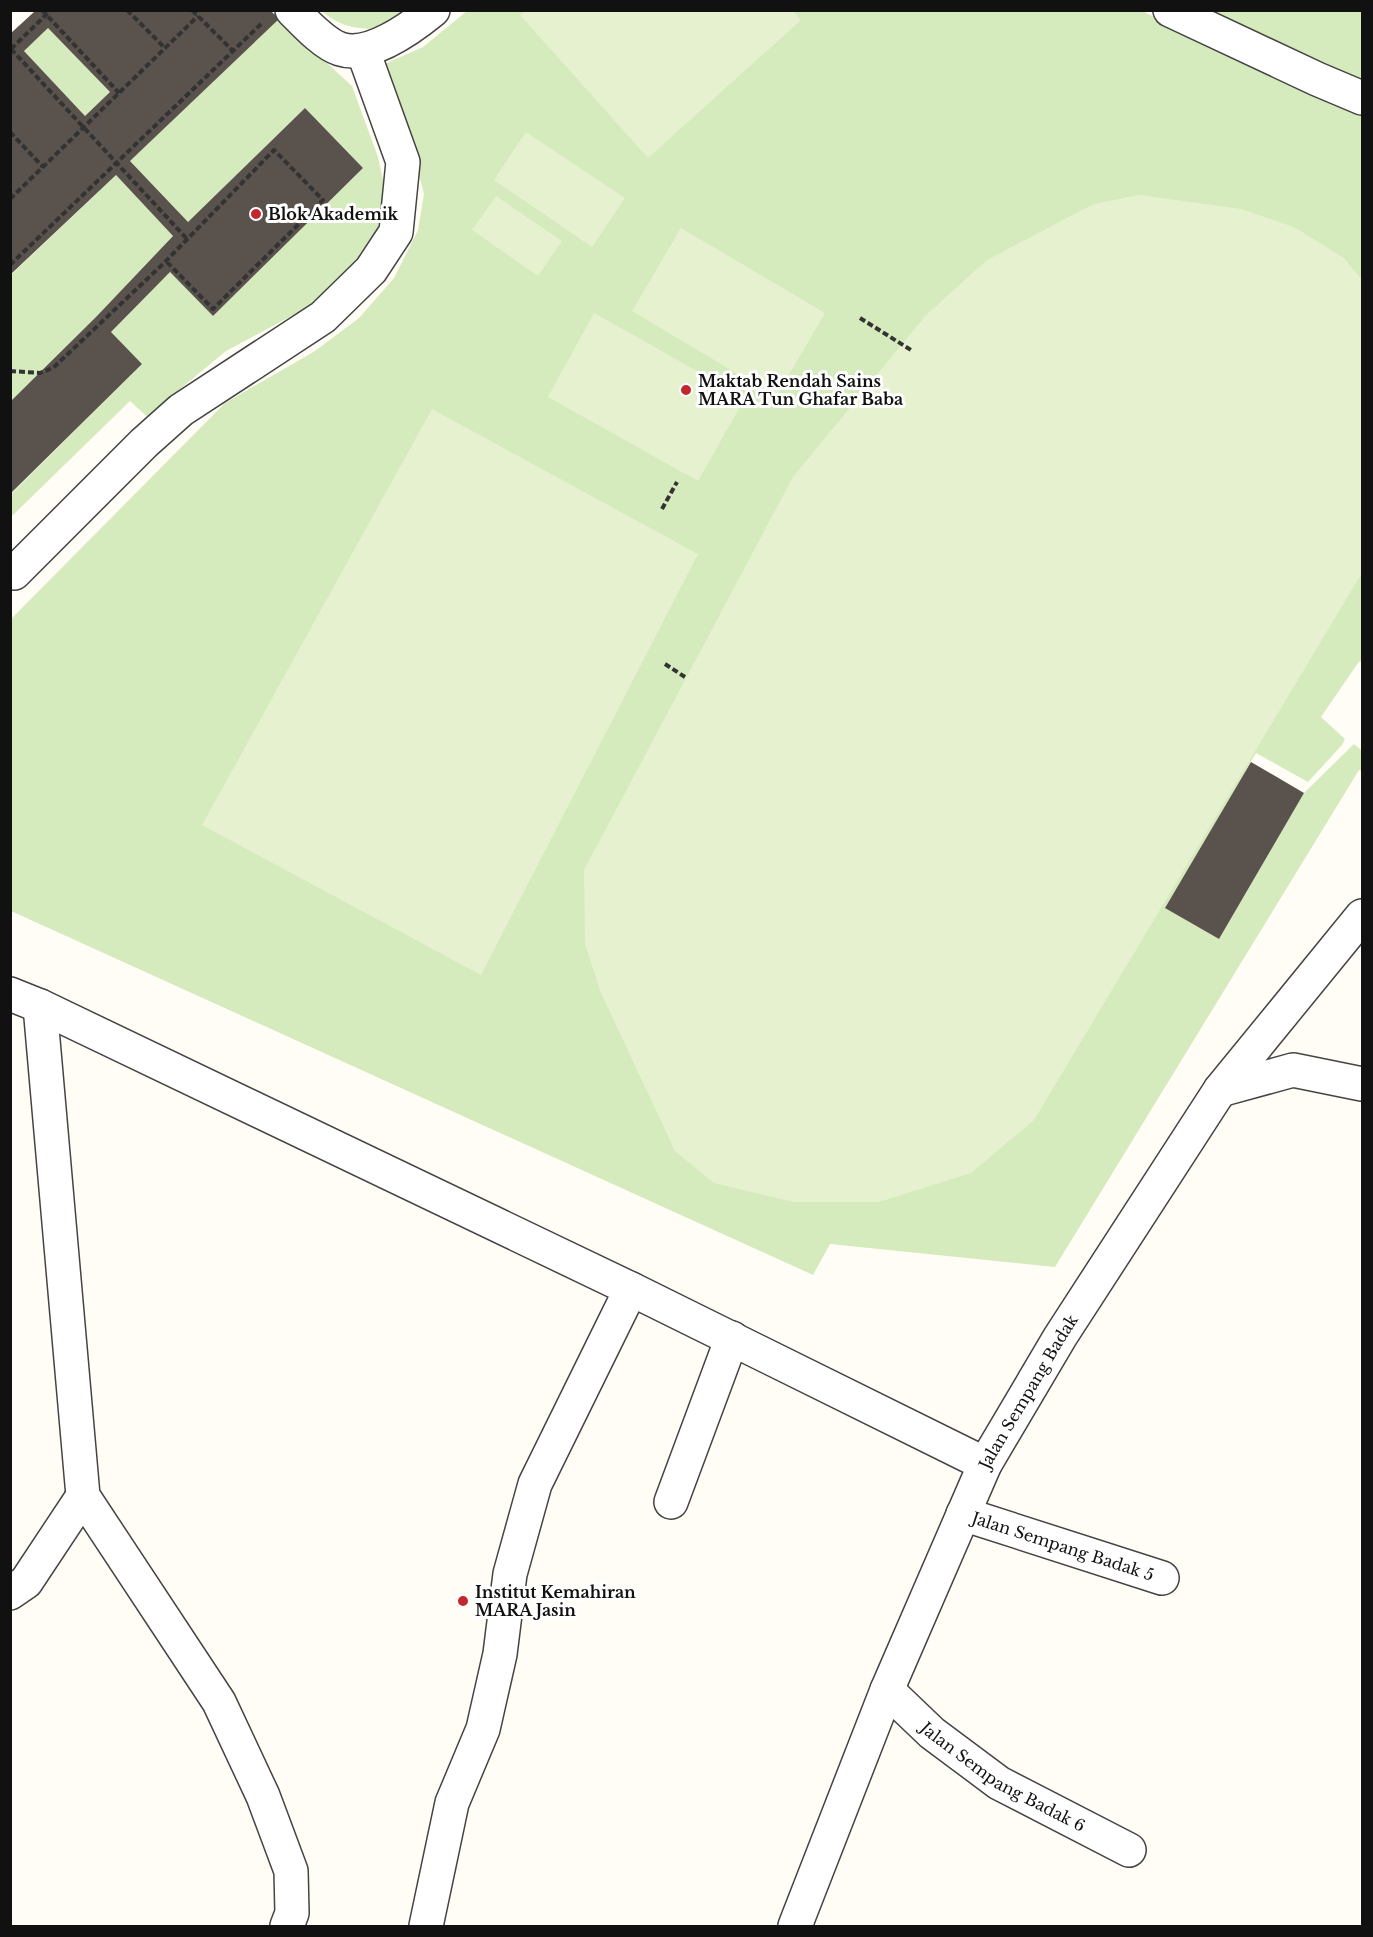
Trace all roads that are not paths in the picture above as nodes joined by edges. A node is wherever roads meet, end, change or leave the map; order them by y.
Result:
1 (433, 10) edge
2 (1170, 10) edge
3 (279, 15) edge
4 (363, 51) junction
5 (1362, 98) edge
6 (15, 573) dead end
7 (1362, 916) edge
8 (25, 1000) edge
9 (1362, 1084) edge
10 (1220, 1090) junction
11 (631, 1289) junction
12 (732, 1338) junction
13 (985, 1464) junction
14 (83, 1496) junction
15 (671, 1502) dead end
16 (963, 1514) junction
17 (1162, 1578) dead end
18 (10, 1593) edge
19 (887, 1690) junction
20 (1129, 1851) dead end
21 (287, 1926) edge
22 (426, 1926) edge
23 (795, 1926) edge

1 - 4 street
2 - 5 street
3 - 4 street
4 - 6 street
7 - 10 street, Jalan Sempang Badak
8 - 11 street
8 - 14 street
9 - 10 street
10 - 13 street, Jalan Sempang Badak
11 - 12 street
11 - 22 street
12 - 13 street
12 - 15 street
13 - 16 street, Jalan Sempang Badak
14 - 18 street
14 - 21 street
16 - 17 street, Jalan Sempang Badak 5
16 - 19 street, Jalan Sempang Badak
19 - 20 street, Jalan Sempang Badak 6
19 - 23 street, Jalan Sempang Badak

